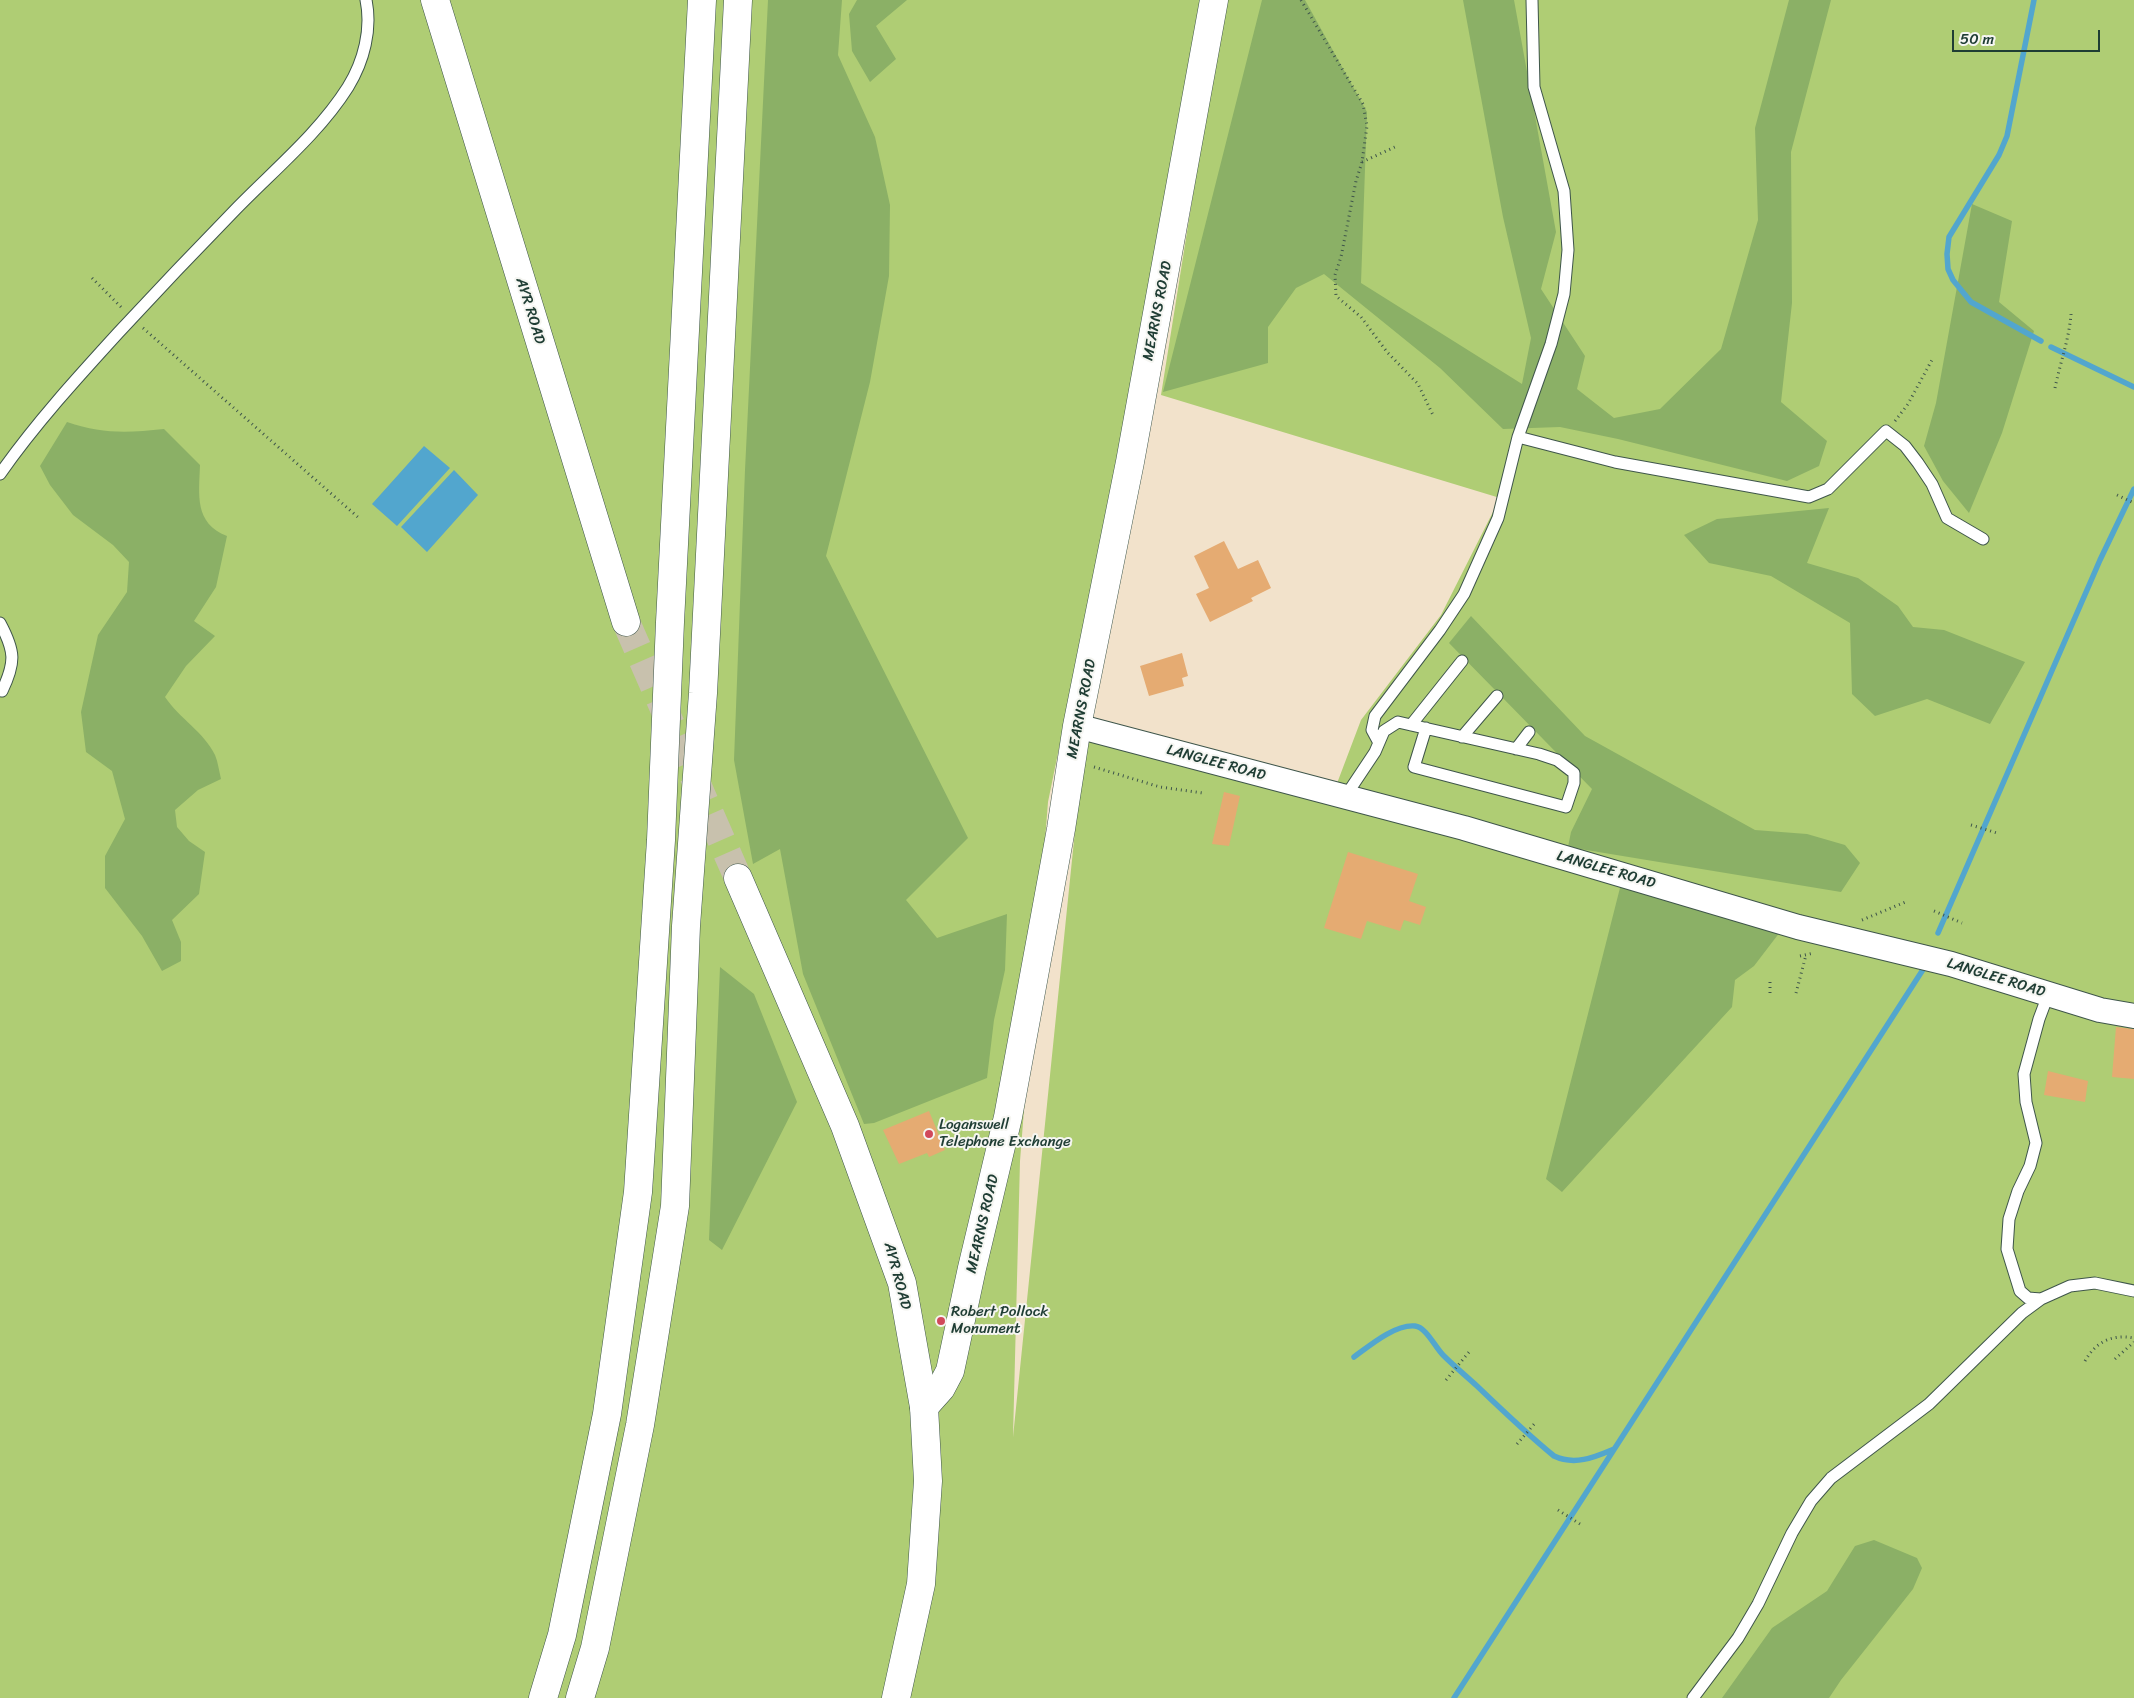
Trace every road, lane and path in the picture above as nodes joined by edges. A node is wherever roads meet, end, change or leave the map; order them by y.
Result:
1 (366, 0) edge
2 (435, 0) edge
3 (702, 0) edge
4 (738, 0) edge
5 (1214, 0) edge
6 (1301, 0) edge
7 (1532, 0) edge
8 (1398, 146) dead end
9 (1362, 162) junction
10 (92, 278) dead end
11 (2071, 314) dead end
12 (133, 318) junction
13 (1933, 358) dead end
14 (2055, 388) dead end
15 (1433, 415) dead end
16 (1886, 430) junction
17 (1518, 437) junction
18 (0, 474) edge
19 (2117, 495) dead end
20 (2134, 503) edge
21 (360, 519) dead end
22 (1983, 539) dead end
23 (626, 622) tunnel mouth
24 (0, 623) edge
25 (1462, 661) dead end
26 (2, 691) dead end
27 (1497, 696) dead end
28 (1411, 725) junction
29 (1077, 726) junction
30 (1426, 728) junction
31 (1529, 732) dead end
32 (1462, 737) junction
33 (1379, 743) junction
34 (1516, 749) junction
35 (1072, 759) junction
36 (1203, 793) dead end
37 (1345, 798) junction
38 (1970, 826) dead end
39 (1996, 832) dead end
40 (738, 878) tunnel mouth
41 (1908, 901) dead end
42 (1934, 910) dead end
43 (1962, 923) dead end
44 (1832, 935) junction
45 (1806, 955) dead end
46 (1770, 980) dead end
47 (1770, 993) dead end
48 (1796, 993) dead end
49 (2048, 995) junction
50 (2134, 1016) edge
51 (2134, 1291) edge
52 (2041, 1298) junction
53 (2134, 1338) edge
54 (2134, 1342) edge
55 (1469, 1352) dead end
56 (2115, 1359) dead end
57 (2084, 1361) dead end
58 (1447, 1379) dead end
59 (924, 1407) junction
60 (1536, 1422) dead end
61 (1518, 1444) dead end
62 (1558, 1511) dead end
63 (1580, 1524) dead end
64 (543, 1698) edge
65 (580, 1698) edge
66 (896, 1698) edge
67 (1693, 1698) edge

1 - 12 lane
2 - 23 main road, AYR ROAD
3 - 64 main road
4 - 65 main road
5 - 29 main road, MEARNS ROAD
6 - 9 path
7 - 17 lane
8 - 9 path
9 - 15 path
10 - 12 path
11 - 14 path
12 - 18 lane
12 - 21 path
13 - 16 path
16 - 17 lane
16 - 22 lane
17 - 33 lane
19 - 20 path
24 - 26 lane
25 - 28 lane
27 - 32 lane
28 - 30 lane
28 - 33 lane
29 - 35 main road, MEARNS ROAD
29 - 37 street, LANGLEE ROAD
30 - 32 lane
30 - 34 lane
31 - 34 lane
32 - 34 lane
33 - 37 lane
35 - 36 path
35 - 59 main road, MEARNS ROAD
37 - 44 street, LANGLEE ROAD
38 - 39 path
40 - 59 main road, AYR ROAD
41 - 44 path
42 - 43 path
44 - 49 street, LANGLEE ROAD
45 - 48 path
46 - 47 path
49 - 50 street, LANGLEE ROAD
49 - 52 lane
51 - 52 lane
52 - 67 lane
53 - 57 path
54 - 56 path
55 - 58 path
59 - 66 main road, AYR ROAD
60 - 61 path
62 - 63 path

